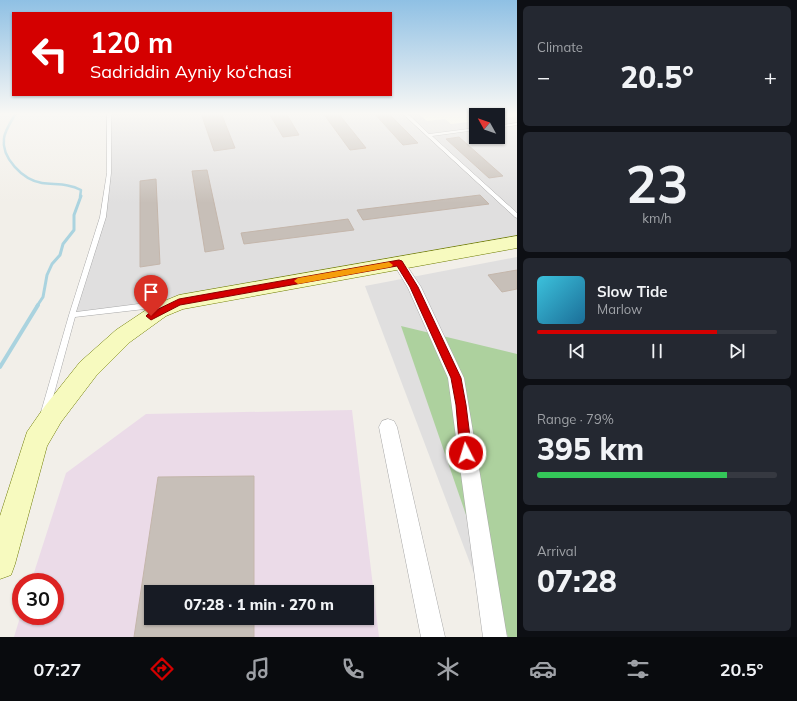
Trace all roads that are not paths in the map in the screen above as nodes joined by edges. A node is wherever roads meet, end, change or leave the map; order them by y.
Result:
1 (109, 143) edge
2 (436, 143) edge
3 (517, 216) edge
4 (517, 242) edge
5 (399, 263) junction
6 (179, 302) junction
7 (72, 315) junction
8 (388, 428) dead end
9 (36, 441) junction
10 (0, 564) edge
11 (433, 637) edge
12 (495, 637) edge

1 - 7 lane
2 - 3 lane
4 - 5 street
5 - 6 street
5 - 12 street
6 - 7 lane
6 - 9 street
7 - 9 lane
8 - 11 street
9 - 10 street

